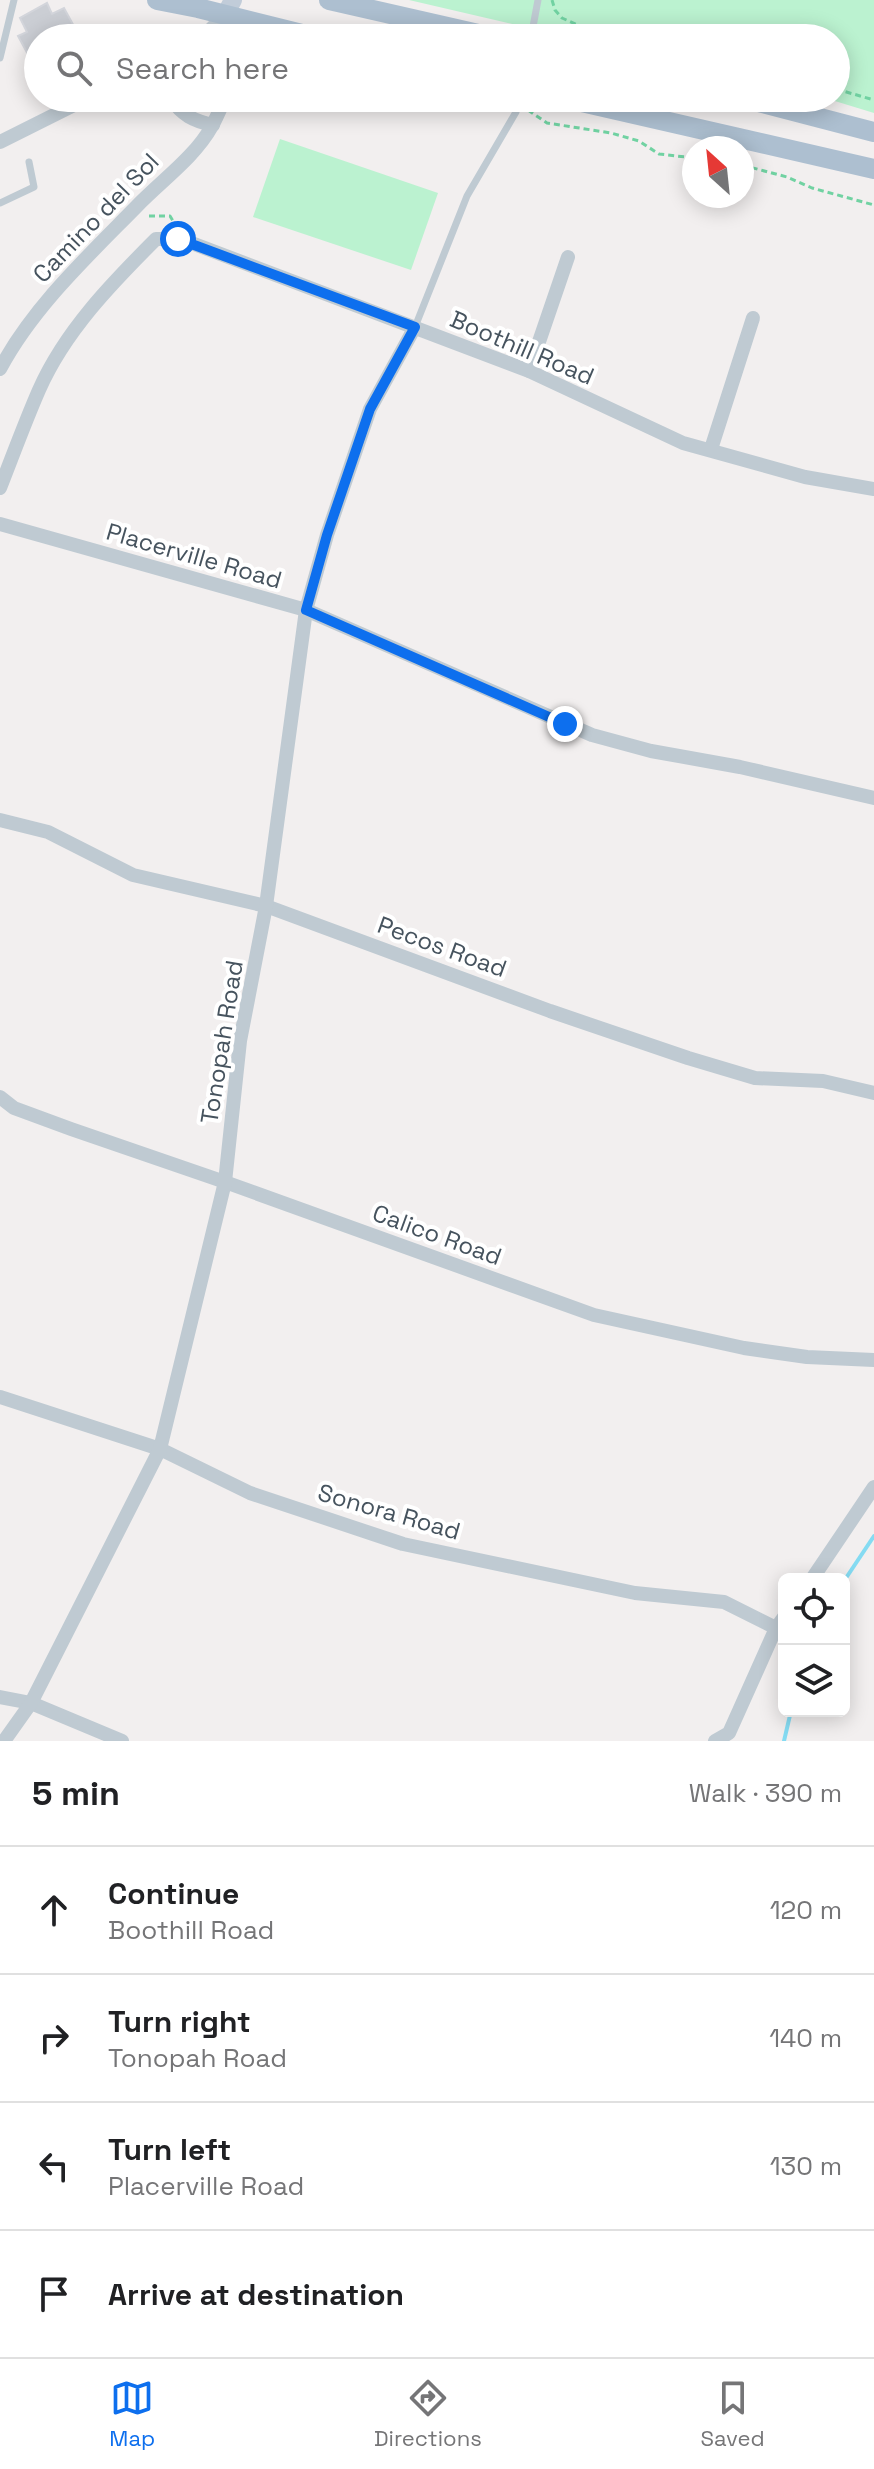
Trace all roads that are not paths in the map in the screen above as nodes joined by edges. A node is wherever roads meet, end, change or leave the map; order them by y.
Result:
1 (14, 0) edge
2 (157, 0) edge
3 (329, 0) edge
4 (538, 0) edge
5 (352, 3) edge
6 (229, 7) edge
7 (214, 24) edge
8 (278, 24) edge
9 (438, 24) edge
10 (534, 24) edge
11 (0, 58) edge
12 (60, 112) edge
13 (182, 112) edge
14 (219, 112) edge
15 (516, 112) edge
16 (625, 112) edge
17 (797, 112) edge
18 (213, 125) junction
19 (874, 132) edge
20 (0, 142) edge
21 (29, 162) dead end
22 (874, 169) edge
23 (0, 203) edge
24 (568, 257) dead end
25 (753, 318) dead end
26 (415, 327) junction
27 (0, 369) edge
28 (529, 371) junction
29 (711, 449) junction
30 (0, 488) edge
31 (874, 489) edge
32 (0, 524) edge
33 (306, 610) junction
34 (874, 798) edge
35 (0, 820) edge
36 (266, 906) junction
37 (874, 1093) edge
38 (0, 1097) edge
39 (225, 1182) junction
40 (874, 1360) edge
41 (0, 1397) edge
42 (160, 1449) junction
43 (874, 1487) edge
44 (816, 1573) edge
45 (778, 1622) edge
46 (778, 1628) edge
47 (0, 1697) edge
48 (31, 1703) junction
49 (731, 1737) edge
50 (4, 1741) edge
51 (122, 1741) edge
52 (715, 1741) edge

1 - 11 lane
2 - 6 main road
3 - 5 main road
4 - 10 lane
5 - 9 main road
6 - 7 street
6 - 8 main road
12 - 20 street
13 - 18 street
14 - 18 street, Camino del Sol
15 - 26 lane
16 - 22 main road
17 - 19 main road
18 - 27 street, Camino del Sol
21 - 23 lane
24 - 28 street
25 - 29 street
26 - 28 street, Boothill Road
26 - 30 street, Boothill Road
26 - 33 street, Tonopah Road
28 - 29 street, Boothill Road
29 - 31 street, Boothill Road
32 - 33 street, Placerville Road
33 - 34 street, Placerville Road
33 - 36 street, Tonopah Road
35 - 36 street, Pecos Road
36 - 37 street, Pecos Road
36 - 39 street, Tonopah Road
38 - 39 street, Calico Road
39 - 40 street, Calico Road
39 - 42 street, Tonopah Road
41 - 42 street, Sonora Road
42 - 45 street, Sonora Road
42 - 48 street, Tonopah Road
43 - 44 street
46 - 49 street
47 - 48 street
48 - 50 street, Tonopah Road
48 - 51 street
49 - 52 street

